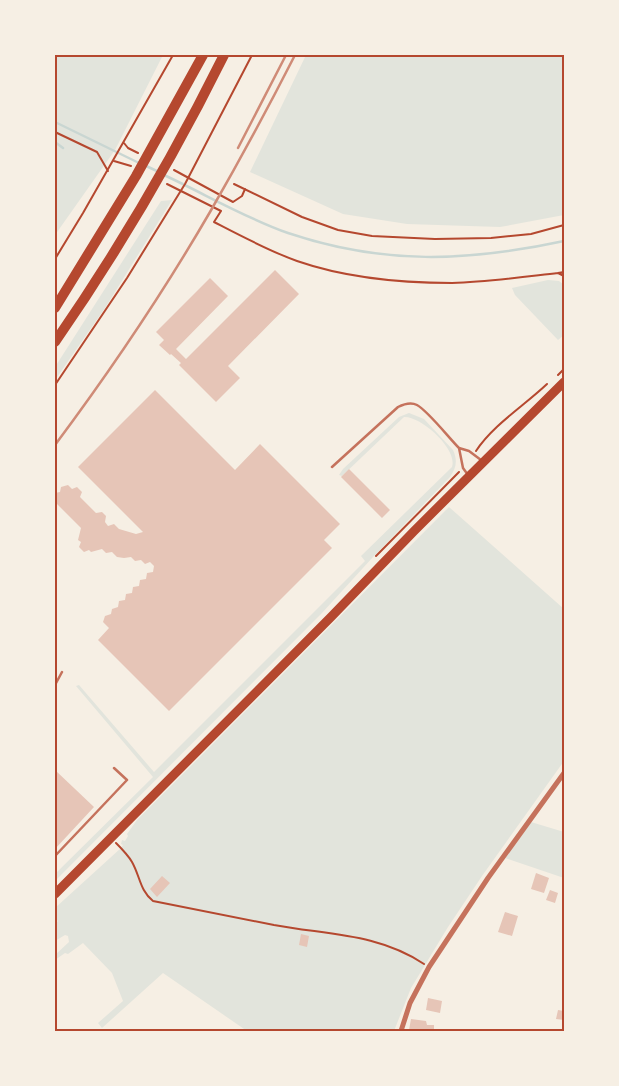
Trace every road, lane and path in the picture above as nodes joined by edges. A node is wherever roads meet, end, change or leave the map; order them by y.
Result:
1 (173, 55) edge
2 (202, 55) edge
3 (224, 55) edge
4 (252, 55) edge
5 (55, 132) edge
6 (108, 171) junction
7 (188, 178) junction
8 (234, 184) dead end
9 (245, 189) junction
10 (181, 191) junction
11 (564, 225) edge
12 (55, 259) edge
13 (564, 272) edge
14 (558, 273) junction
15 (564, 276) edge
16 (55, 308) edge
17 (55, 342) edge
18 (564, 382) edge
19 (55, 386) edge
20 (459, 448) junction
21 (483, 462) junction
22 (332, 467) dead end
23 (469, 476) junction
24 (62, 672) dead end
25 (55, 685) edge
26 (114, 768) dead end
27 (564, 773) edge
28 (111, 838) junction
29 (55, 856) edge
30 (55, 894) edge
31 (429, 967) junction
32 (401, 1031) edge

1 - 6 path
2 - 16 highway
3 - 17 highway
4 - 7 path
5 - 6 path
6 - 12 path
7 - 9 path
7 - 10 path
8 - 9 path
9 - 11 path
10 - 14 path
10 - 19 path
13 - 14 path
14 - 15 path
18 - 21 main road
20 - 21 lane
20 - 22 lane
20 - 23 lane
21 - 23 main road
23 - 28 main road
24 - 25 lane
26 - 29 lane
27 - 31 street
28 - 30 main road
28 - 31 path
31 - 32 street

